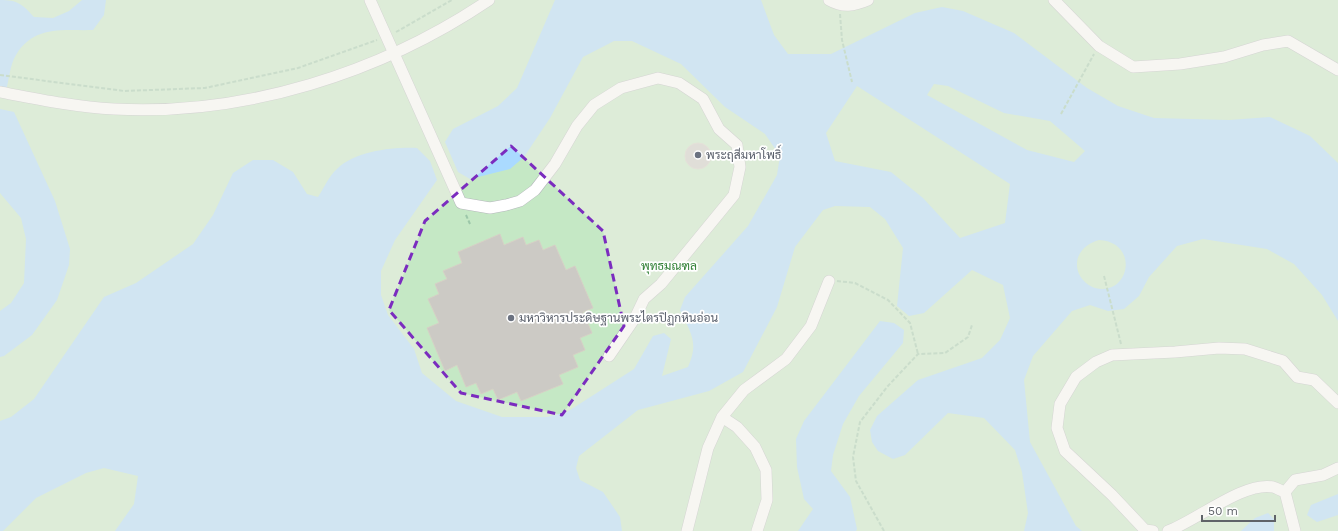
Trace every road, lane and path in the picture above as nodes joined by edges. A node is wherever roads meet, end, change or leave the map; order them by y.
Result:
1 (370, 0) edge
2 (452, 0) edge
3 (489, 0) edge
4 (868, 0) edge
5 (1054, 0) edge
6 (834, 2) edge
7 (388, 36) junction
8 (1099, 46) junction
9 (395, 53) junction
10 (1338, 70) edge
11 (0, 75) edge
12 (852, 82) dead end
13 (0, 92) edge
14 (1061, 114) dead end
15 (1104, 276) dead end
16 (829, 281) joint
17 (972, 325) dead end
18 (918, 354) junction
19 (1124, 354) junction
20 (609, 356) dead end
21 (1338, 403) edge
22 (722, 417) junction
23 (1338, 468) edge
24 (1285, 492) junction
25 (687, 531) edge
26 (757, 531) edge
27 (884, 531) edge
28 (1152, 531) edge
29 (1168, 531) edge
30 (1295, 531) edge

1 - 7 lane
2 - 7 path
3 - 9 lane
4 - 6 lane
5 - 8 lane
6 - 12 path
7 - 9 lane
7 - 11 path
8 - 10 lane
8 - 14 path
9 - 13 lane
9 - 20 lane
15 - 19 path
16 - 18 path
16 - 22 lane
17 - 18 path
18 - 27 path
19 - 21 lane
19 - 28 lane
22 - 25 lane
22 - 26 lane
23 - 24 lane
24 - 29 lane
24 - 30 lane

